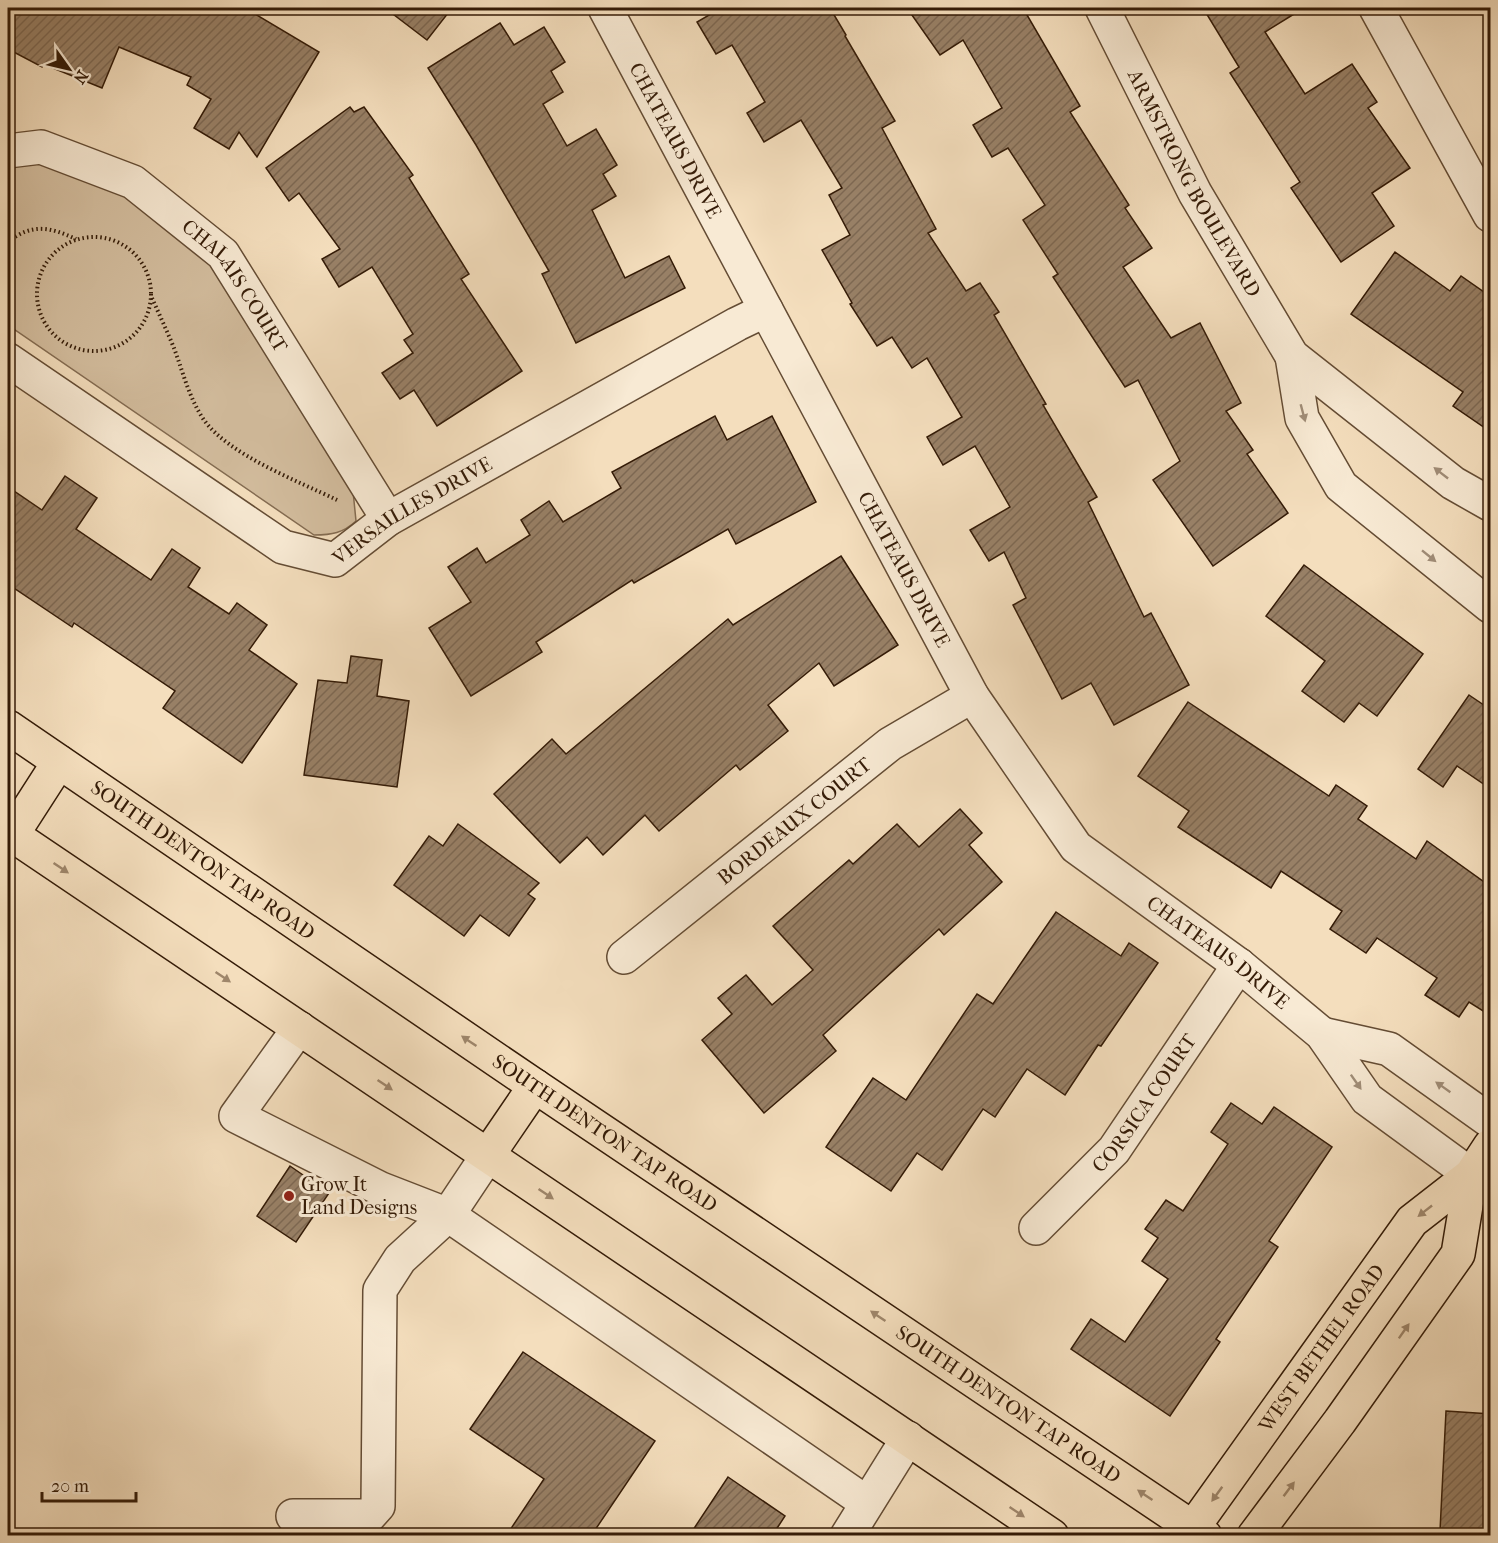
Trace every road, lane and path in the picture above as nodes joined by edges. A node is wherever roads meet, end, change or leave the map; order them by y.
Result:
1 (604, 8) edge
2 (1102, 8) edge
3 (1376, 8) edge
4 (8, 151) edge
5 (1491, 215) edge
6 (76, 239) junction
7 (8, 242) edge
8 (151, 297) junction
9 (766, 310) junction
10 (1292, 356) junction
11 (8, 360) edge
12 (1491, 504) edge
13 (388, 519) junction
14 (1491, 606) edge
15 (972, 696) junction
16 (8, 727) edge
17 (59, 762) junction
18 (10, 833) edge
19 (624, 957) dead end
20 (1239, 965) junction
21 (299, 1028) junction
22 (1322, 1034) junction
23 (535, 1086) junction
24 (1491, 1121) edge
25 (1491, 1146) edge
26 (488, 1155) junction
27 (1471, 1175) junction
28 (448, 1215) junction
29 (1036, 1228) dead end
30 (908, 1438) junction
31 (867, 1503) junction
32 (293, 1516) dead end
33 (1195, 1533) edge
34 (847, 1536) edge
35 (1052, 1536) edge
36 (1254, 1536) edge

1 - 9 street, CHATEAUS DRIVE
2 - 10 street, ARMSTRONG BOULEVARD
3 - 5 street
4 - 13 street, CHALAIS COURT
6 - 7 path
6 - 8 path
6 - 8 path
8 - 13 path
9 - 13 street, VERSAILLES DRIVE
9 - 15 street, CHATEAUS DRIVE
12 -> 10 street, ARMSTRONG BOULEVARD
10 -> 14 street, ARMSTRONG BOULEVARD
11 - 13 street, VERSAILLES DRIVE
15 - 19 street, BORDEAUX COURT
15 - 20 street, CHATEAUS DRIVE
16 - 17 main road, SOUTH DENTON TAP ROAD
17 - 18 main road
23 -> 17 main road, SOUTH DENTON TAP ROAD
18 -> 21 main road
20 - 22 street, CHATEAUS DRIVE
20 - 29 street, CORSICA COURT
21 -> 26 main road
21 - 28 street
24 -> 22 street, CHATEAUS DRIVE
22 -> 27 street, CHATEAUS DRIVE
23 - 26 main road
33 -> 23 main road, SOUTH DENTON TAP ROAD
25 - 27 main road, WEST BETHEL ROAD
26 - 28 street
26 -> 30 main road
27 -> 33 main road, WEST BETHEL ROAD
36 -> 27 main road, WEST BETHEL ROAD
28 - 31 street
28 - 32 street
30 - 31 street
30 -> 35 main road
31 - 34 street

